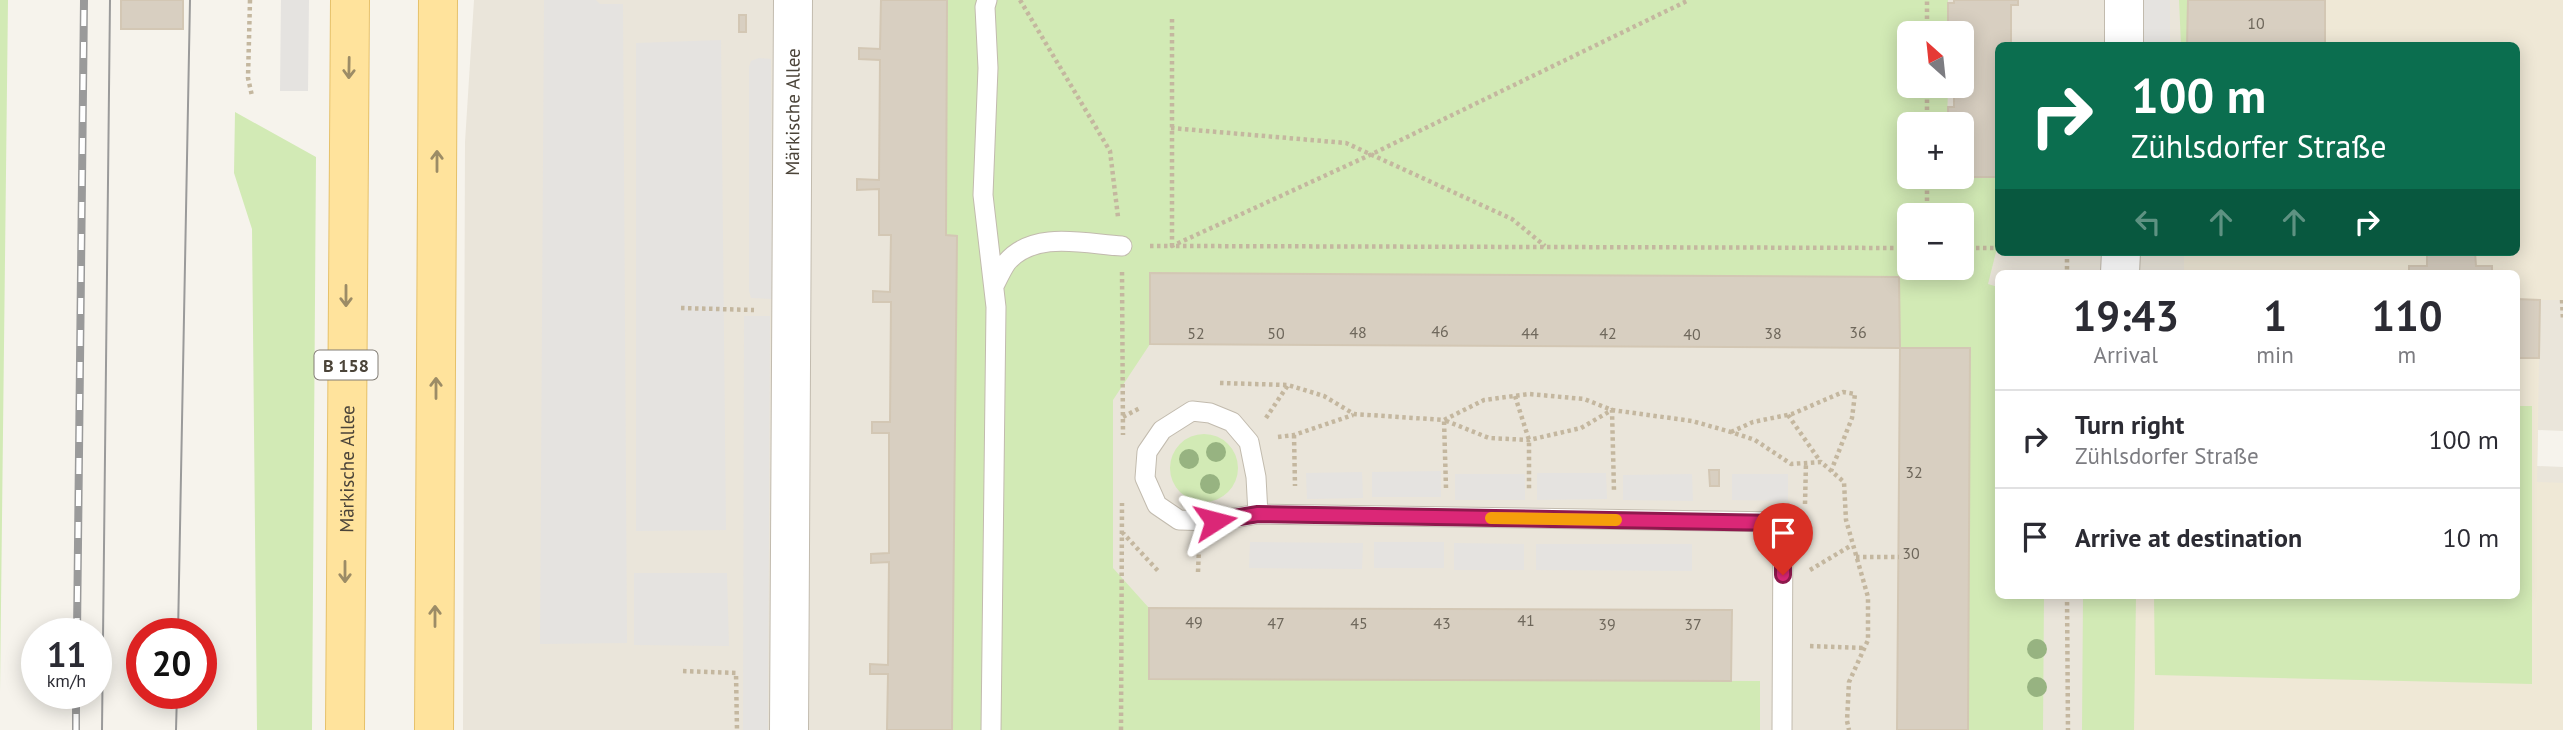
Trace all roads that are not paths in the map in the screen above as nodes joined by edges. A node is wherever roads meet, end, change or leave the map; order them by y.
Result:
1 (350, 0) edge
2 (438, 0) edge
3 (793, 0) edge
4 (987, 0) edge
5 (2124, 0) edge
6 (2124, 42) edge
7 (1122, 246) road end
8 (994, 286) junction
9 (1258, 514) junction
10 (345, 730) edge
11 (434, 730) edge
12 (789, 730) edge
13 (991, 730) edge
14 (1782, 730) edge

1 -> 10 main road, Märkische Allee / B 158
11 -> 2 main road
3 - 12 street, Märkische Allee
4 - 8 lane
5 - 6 street
7 - 8 lane
8 - 13 lane
9 - 9 lane
9 - 14 lane

